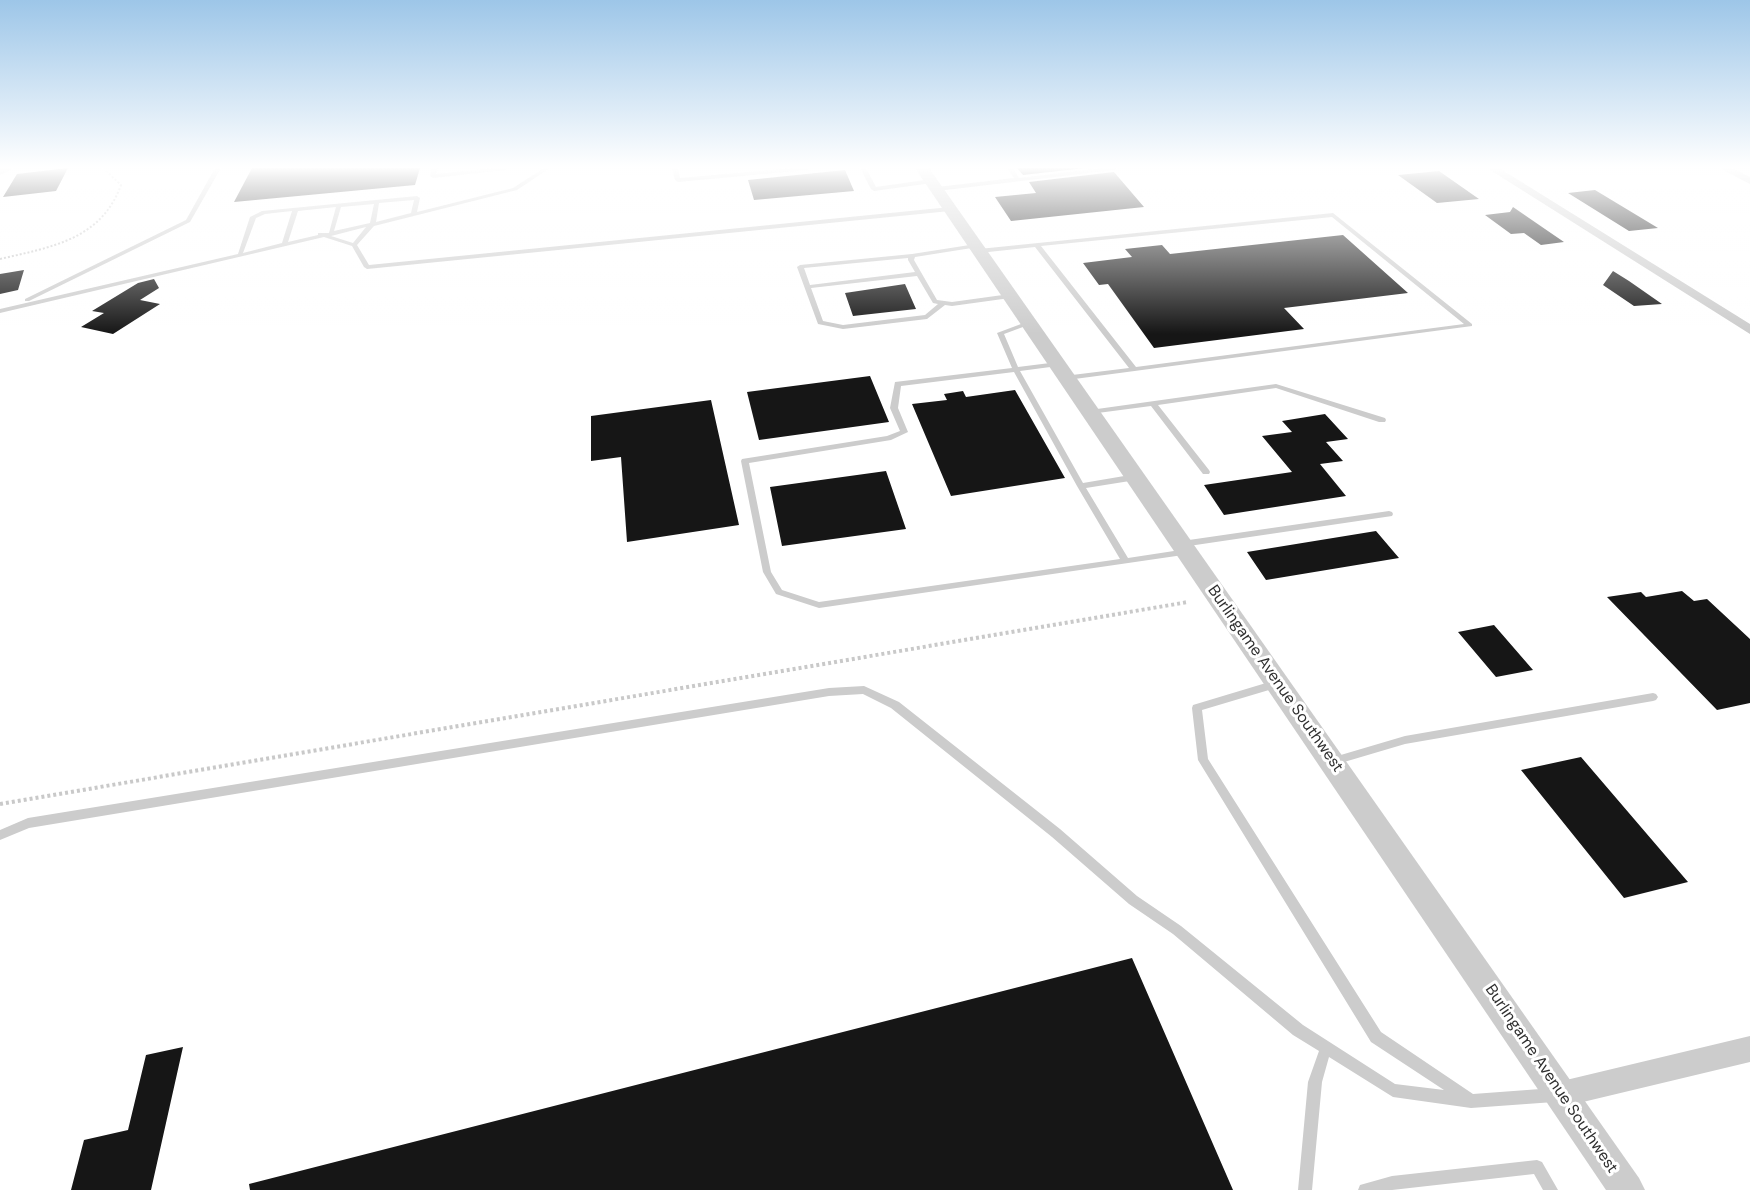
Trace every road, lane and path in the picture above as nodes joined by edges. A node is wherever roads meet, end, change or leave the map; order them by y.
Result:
1 (373, 223) edge
2 (98, 224) edge
3 (183, 224) edge
4 (251, 224) edge
5 (291, 224) edge
6 (334, 224) edge
7 (371, 224) edge
8 (804, 224) edge
9 (960, 224) edge
10 (1249, 224) edge
11 (1344, 224) edge
12 (1580, 224) edge
13 (331, 232) junction
14 (320, 234) junction
15 (285, 243) junction
16 (354, 245) junction
17 (1037, 245) junction
18 (978, 249) junction
19 (240, 253) junction
20 (912, 256) junction
21 (0, 259) edge
22 (918, 274) junction
23 (807, 287) junction
24 (1010, 296) junction
25 (942, 304) junction
26 (13, 307) junction
27 (0, 311) edge
28 (1029, 323) junction
29 (1750, 330) edge
30 (1133, 368) junction
31 (1018, 369) junction
32 (1062, 371) junction
33 (1153, 403) junction
34 (1090, 412) junction
35 (1382, 420) dead end
36 (1206, 472) dead end
37 (1136, 477) junction
38 (1081, 486) junction
39 (1389, 514) dead end
40 (1184, 548) junction
41 (1126, 561) junction
42 (1188, 602) dead end
43 (1278, 683) junction
44 (1653, 697) dead end
45 (1332, 761) junction
46 (0, 804) edge
47 (0, 835) edge
48 (1326, 1048) junction
49 (1750, 1049) edge
50 (1562, 1094) junction
51 (1471, 1101) junction
52 (1305, 1190) edge
53 (1365, 1190) edge
54 (1551, 1190) edge
55 (1627, 1190) edge

1 - 16 lane
2 - 21 path
3 - 26 lane
4 - 19 lane
5 - 15 lane
6 - 13 lane
7 - 13 lane
8 - 16 lane
9 - 18 street, Burlingame Avenue Southwest
10 - 17 lane
11 - 30 lane
12 - 29 street
13 - 14 lane
14 - 15 lane
14 - 16 lane
15 - 19 lane
17 - 18 lane
17 - 30 lane
18 - 20 lane
18 - 24 street, Burlingame Avenue Southwest
19 - 26 lane
20 - 22 lane
20 - 23 lane
22 - 23 lane
22 - 25 lane
23 - 25 lane
24 - 25 lane
24 - 28 street, Burlingame Avenue Southwest
26 - 27 lane
28 - 31 lane
28 - 32 street, Burlingame Avenue Southwest
30 - 32 lane
31 - 32 lane
31 - 38 lane
31 - 41 lane
32 - 34 street, Burlingame Avenue Southwest
33 - 34 lane
33 - 35 lane
33 - 36 lane
34 - 37 street, Burlingame Avenue Southwest
37 - 38 lane
37 - 40 street, Burlingame Avenue Southwest
38 - 41 lane
39 - 40 lane
40 - 41 lane
40 - 43 street, Burlingame Avenue Southwest
42 - 46 path
43 - 45 street, Burlingame Avenue Southwest
43 - 51 lane
44 - 45 lane
45 - 50 street, Burlingame Avenue Southwest
47 - 48 lane
48 - 51 lane
48 - 52 lane
49 - 50 street
50 - 51 lane
50 - 55 street, Burlingame Avenue Southwest
53 - 54 lane

